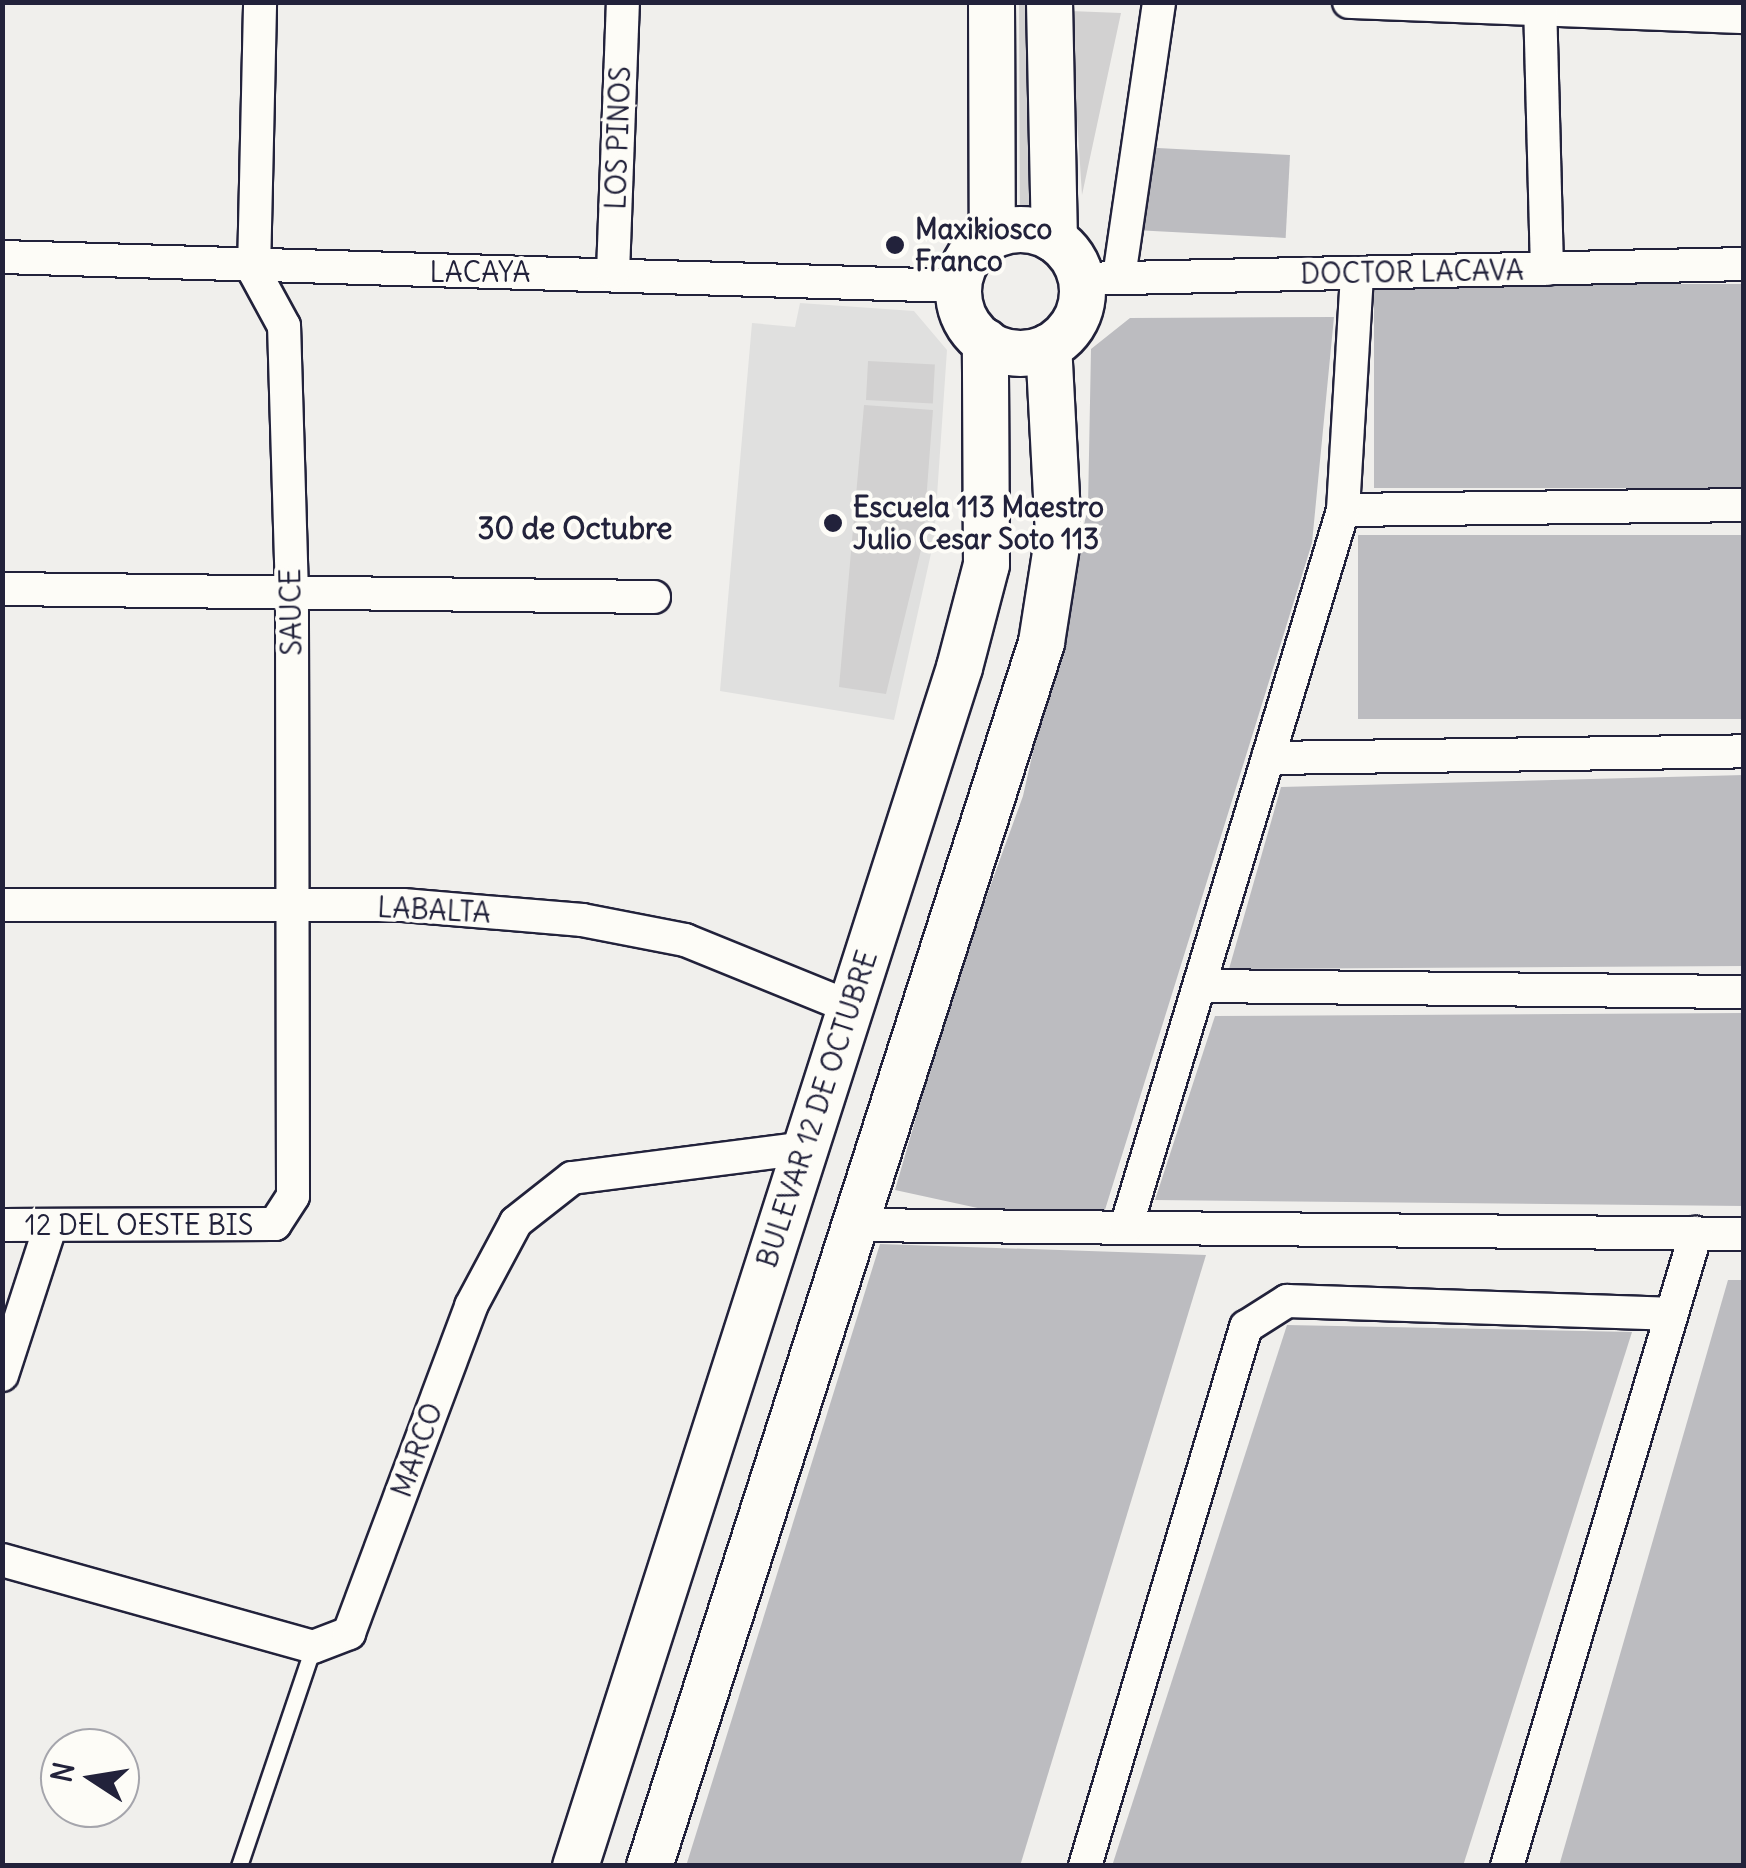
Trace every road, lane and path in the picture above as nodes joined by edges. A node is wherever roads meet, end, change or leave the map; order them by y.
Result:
1 (260, 2) edge
2 (622, 2) edge
3 (991, 2) edge
4 (1049, 2) edge
5 (1159, 2) edge
6 (1348, 2) edge
7 (1540, 9) edge
8 (1744, 17) edge
9 (992, 235) junction
10 (1054, 240) junction
11 (2, 257) edge
12 (1744, 264) edge
13 (1547, 269) junction
14 (254, 271) junction
15 (613, 272) junction
16 (1357, 274) junction
17 (1099, 278) junction
18 (958, 286) junction
19 (985, 341) junction
20 (1048, 346) junction
21 (1744, 505) edge
22 (1343, 510) junction
23 (2, 589) edge
24 (292, 594) junction
25 (654, 598) dead end
26 (1744, 750) edge
27 (1268, 758) junction
28 (2, 905) edge
29 (294, 907) junction
30 (1203, 986) junction
31 (1744, 992) edge
32 (850, 1007) junction
33 (808, 1140) junction
34 (877, 1154) junction
35 (276, 1224) joint
36 (854, 1224) junction
37 (2, 1226) edge
38 (1126, 1227) junction
39 (49, 1230) junction
40 (1696, 1234) junction
41 (1744, 1234) edge
42 (1670, 1314) junction
43 (2, 1375) edge
44 (2, 1560) edge
45 (313, 1647) junction
46 (239, 1866) edge
47 (576, 1866) edge
48 (649, 1866) edge
49 (1085, 1866) edge
50 (1507, 1866) edge

1 - 14 street, SAUCE
2 - 15 street, LOS PINOS
3 - 9 main road
4 - 10 main road
5 - 17 street
6 - 7 street
7 - 8 street
7 - 13 street
9 - 10 main road
9 - 18 main road
10 - 17 main road
11 - 14 street, LACAYA
12 - 13 street, DOCTOR LACAVA
13 - 16 street, DOCTOR LACAVA
14 - 15 street, LACAYA
14 - 24 street, SAUCE
15 - 18 street, LACAYA
16 - 17 street, DOCTOR LACAVA
16 - 22 street
17 - 20 main road
18 - 19 main road
19 - 20 main road
19 - 32 main road, BULEVAR 12 DE OCTUBRE
20 - 34 main road
21 - 22 street
22 - 27 street
23 - 24 street
24 - 25 street
24 - 29 street, SAUCE
26 - 27 street
27 - 30 street
28 - 29 street, LABALTA
29 - 32 street, LABALTA
29 - 35 street, SAUCE
30 - 31 street
30 - 38 street
32 - 33 main road, BULEVAR 12 DE OCTUBRE
33 - 34 main road
33 - 45 street, MARCO
33 - 47 main road, BULEVAR 12 DE OCTUBRE
34 - 36 main road
35 - 39 street, 12 DEL OESTE BIS
36 - 38 street
36 - 48 main road
37 - 39 street, 12 DEL OESTE BIS
38 - 40 street
39 - 43 street
40 - 41 street
40 - 42 street
42 - 49 street
42 - 50 street
44 - 45 street
45 - 46 lane

